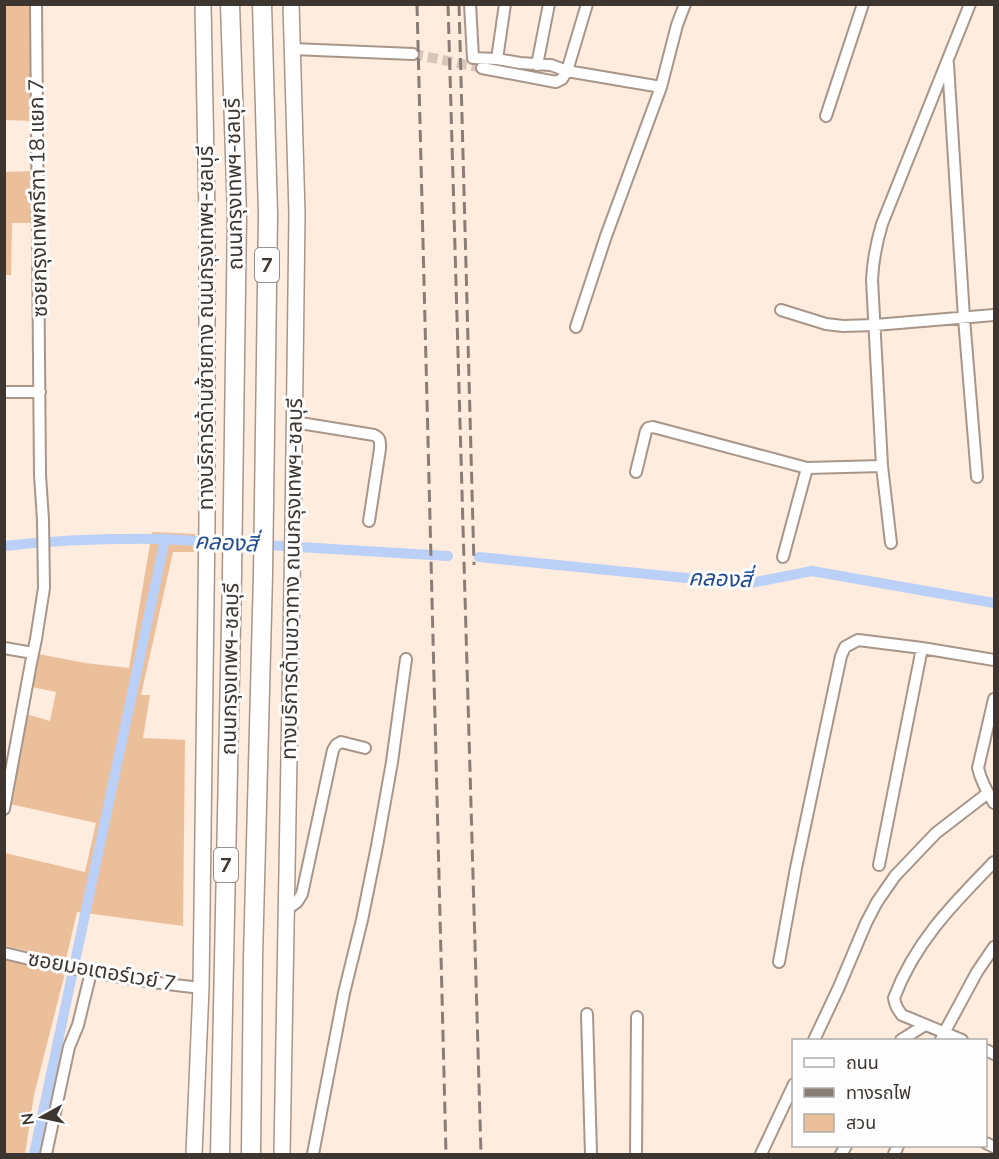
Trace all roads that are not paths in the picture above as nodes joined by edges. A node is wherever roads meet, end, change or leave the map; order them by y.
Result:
1 (36, 4) edge
2 (203, 4) edge
3 (230, 4) edge
4 (262, 4) edge
5 (291, 4) edge
6 (470, 4) edge
7 (506, 4) edge
8 (549, 4) edge
9 (587, 4) edge
10 (685, 4) edge
11 (863, 4) edge
12 (970, 4) edge
13 (293, 49) junction
14 (413, 54) tunnel mouth
15 (497, 59) junction
16 (948, 61) junction
17 (537, 65) junction
18 (482, 68) tunnel mouth
19 (567, 71) junction
20 (662, 87) junction
21 (825, 116) dead end
22 (781, 310) dead end
23 (994, 315) edge
24 (964, 318) junction
25 (875, 326) junction
26 (576, 327) dead end
27 (4, 392) edge
28 (40, 392) junction
29 (294, 422) junction
30 (882, 466) junction
31 (807, 468) junction
32 (636, 472) dead end
33 (977, 477) dead end
34 (369, 521) dead end
35 (891, 543) dead end
36 (783, 557) dead end
37 (4, 648) edge
38 (922, 648) junction
39 (33, 653) junction
40 (406, 659) dead end
41 (994, 660) edge
42 (994, 699) edge
43 (365, 748) dead end
44 (988, 793) junction
45 (994, 803) edge
46 (4, 809) edge
47 (994, 862) edge
48 (879, 865) dead end
49 (286, 910) junction
50 (994, 947) edge
51 (4, 952) edge
52 (779, 962) dead end
53 (88, 971) junction
54 (201, 988) junction
55 (587, 1014) dead end
56 (636, 1017) dead end
57 (925, 1025) junction
58 (942, 1037) edge
59 (815, 1039) edge
60 (904, 1039) edge
61 (792, 1088) edge
62 (46, 1155) edge
63 (194, 1155) edge
64 (220, 1155) edge
65 (251, 1155) edge
66 (282, 1155) edge
67 (313, 1155) edge
68 (591, 1155) edge
69 (636, 1155) edge
70 (761, 1155) edge

1 - 28 street, ซอยกรุงเทพกรีฑา 18 แยก 7
2 - 54 main road, ทางบริการด้านซ้ายทาง ถนนกรุงเทพฯ-ชลบุรี
3 - 64 highway, ถนนกรุงเทพฯ-ชลบุรี / 7
4 - 65 highway, ถนนกรุงเทพฯ-ชลบุรี / 7
5 - 13 main road, ทางบริการด้านขวาทาง ถนนกรุงเทพฯ-ชลบุรี
6 - 15 street
7 - 15 street
8 - 17 street
9 - 19 street
10 - 20 street
11 - 21 street
12 - 16 street
13 - 14 street
13 - 29 main road, ทางบริการด้านขวาทาง ถนนกรุงเทพฯ-ชลบุรี
15 - 17 street
16 - 24 street
16 - 25 street
17 - 19 street
18 - 19 street
19 - 20 street
20 - 26 street
22 - 25 street
23 - 24 street
24 - 25 street
24 - 33 street
25 - 30 street
27 - 28 street
28 - 39 street, ซอยกรุงเทพกรีฑา 18 แยก 7
29 - 34 street
29 - 49 main road, ทางบริการด้านขวาทาง ถนนกรุงเทพฯ-ชลบุรี
30 - 31 street
30 - 35 street
31 - 32 street
31 - 36 street
37 - 39 street
38 - 41 street
38 - 48 street
38 - 52 street
39 - 46 street, ซอยกรุงเทพกรีฑา 18 แยก 7
40 - 67 street
42 - 44 street
43 - 49 street
44 - 45 street
44 - 59 street
47 - 57 street
49 - 66 main road, ทางบริการด้านขวาทาง ถนนกรุงเทพฯ-ชลบุรี
50 - 58 street
51 - 53 street, ซอยมอเตอร์เวย์ 7
53 - 54 street, ซอยมอเตอร์เวย์ 7
53 - 62 street
54 - 63 main road, ทางบริการด้านซ้ายทาง ถนนกรุงเทพฯ-ชลบุรี
55 - 68 street
56 - 69 street
57 - 58 street
57 - 60 street
61 - 70 street

